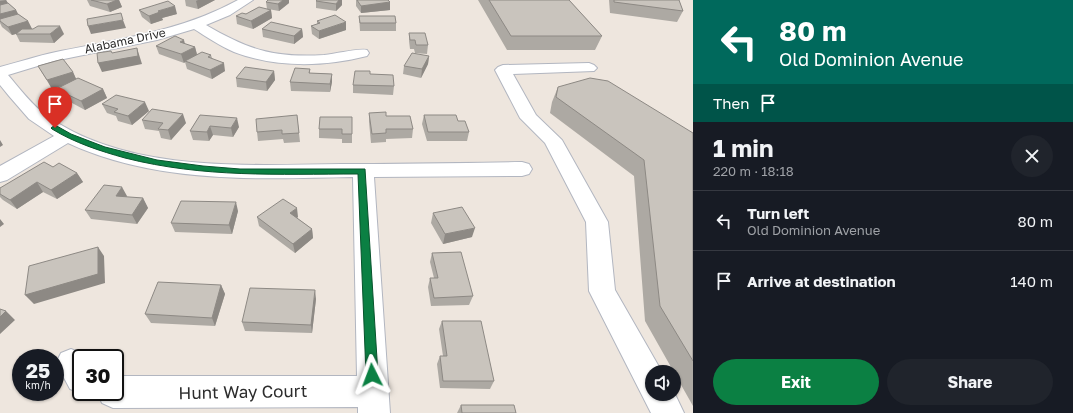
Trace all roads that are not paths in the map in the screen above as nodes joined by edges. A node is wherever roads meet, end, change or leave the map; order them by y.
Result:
1 (247, 0) edge
2 (195, 24) junction
3 (362, 53) dead end
4 (589, 68) dead end
5 (0, 72) edge
6 (0, 75) edge
7 (68, 135) junction
8 (522, 169) dead end
9 (362, 171) junction
10 (0, 175) edge
11 (645, 371) edge
12 (124, 392) edge
13 (662, 401) edge
14 (373, 402) edge
15 (668, 413) edge

1 - 2 street, Alabama Drive
2 - 3 street
2 - 5 street, Alabama Drive
4 - 11 street
6 - 7 street
7 - 9 street
7 - 10 street
8 - 9 street
9 - 14 street
12 - 14 street, Hunt Way Court
13 - 15 street

